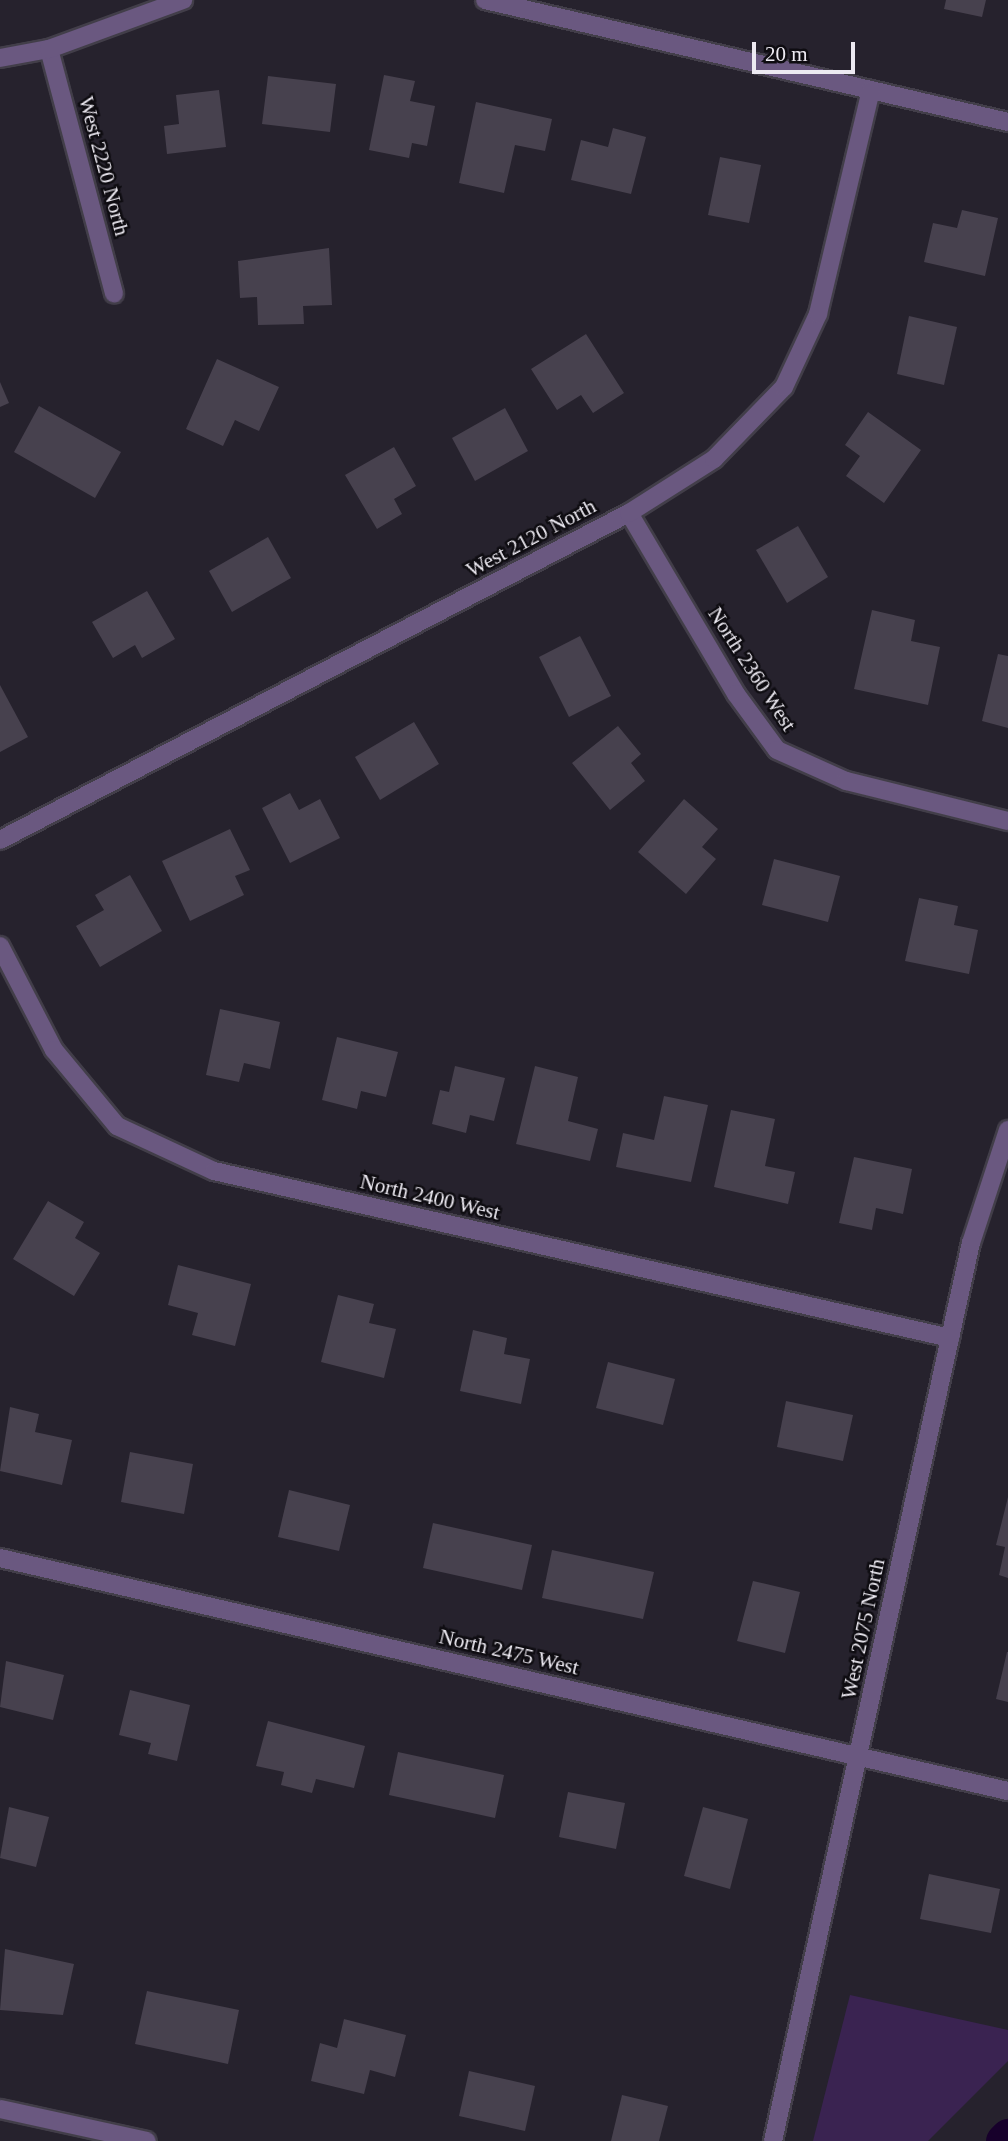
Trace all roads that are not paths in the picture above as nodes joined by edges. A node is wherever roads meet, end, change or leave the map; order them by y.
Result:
1 (183, 0) edge
2 (485, 0) edge
3 (49, 49) junction
4 (0, 58) edge
5 (871, 90) junction
6 (1008, 122) edge
7 (114, 294) dead end
8 (629, 513) junction
9 (1008, 821) edge
10 (0, 840) edge
11 (0, 946) edge
12 (1008, 1130) edge
13 (950, 1338) junction
14 (0, 1558) edge
15 (858, 1756) junction
16 (1008, 1791) edge
17 (0, 2109) edge
18 (147, 2141) edge
19 (774, 2141) edge

1 - 3 street
2 - 5 street
3 - 4 street
3 - 7 street, West 2220 North
5 - 6 street
5 - 8 street, West 2120 North
8 - 9 street, North 2360 West
8 - 10 street, West 2120 North
11 - 13 street, North 2400 West
12 - 13 street, West 2075 North
13 - 15 street, West 2075 North
14 - 15 street, North 2475 West
15 - 16 street, North 2475 West
15 - 19 street, West 2075 North
17 - 18 street

